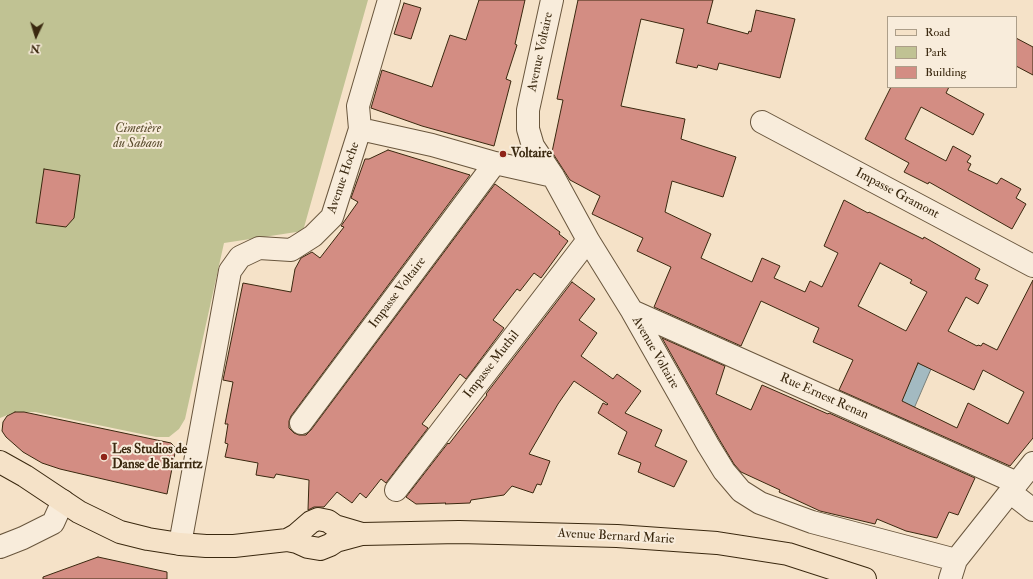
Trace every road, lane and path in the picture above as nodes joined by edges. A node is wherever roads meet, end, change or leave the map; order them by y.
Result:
1 (389, 0) edge
2 (552, 0) edge
3 (762, 122) dead end
4 (360, 129) junction
5 (495, 163) junction
6 (552, 176) junction
7 (588, 240) junction
8 (1033, 266) edge
9 (632, 311) junction
10 (301, 423) dead end
11 (0, 462) edge
12 (1033, 463) edge
13 (1013, 488) junction
14 (396, 490) dead end
15 (64, 501) junction
16 (1033, 510) edge
17 (336, 534) junction
18 (288, 540) junction
19 (180, 544) junction
20 (0, 547) edge
21 (952, 573) edge
22 (865, 579) edge

1 - 4 street
2 - 6 street, Avenue Voltaire
3 - 8 street, Impasse Gramont
4 - 5 street, Avenue Hoche
4 - 19 street, Avenue Hoche
5 - 6 street, Avenue Hoche
5 - 10 street, Impasse Voltaire
6 - 7 street, Avenue Voltaire
7 - 9 street, Avenue Voltaire
7 - 14 street, Impasse Muthil
9 - 13 street, Rue Ernest Renan
9 - 21 street, Avenue Voltaire
11 - 15 main road, Avenue Bernard Marie
12 - 13 street
13 - 16 street, Rue Ernest Renan
13 - 21 street
15 - 19 main road, Avenue Bernard Marie
15 - 20 street
17 - 18 main road, Avenue Bernard Marie
17 - 18 main road
17 - 22 main road, Avenue Bernard Marie
18 - 19 main road, Avenue Bernard Marie

